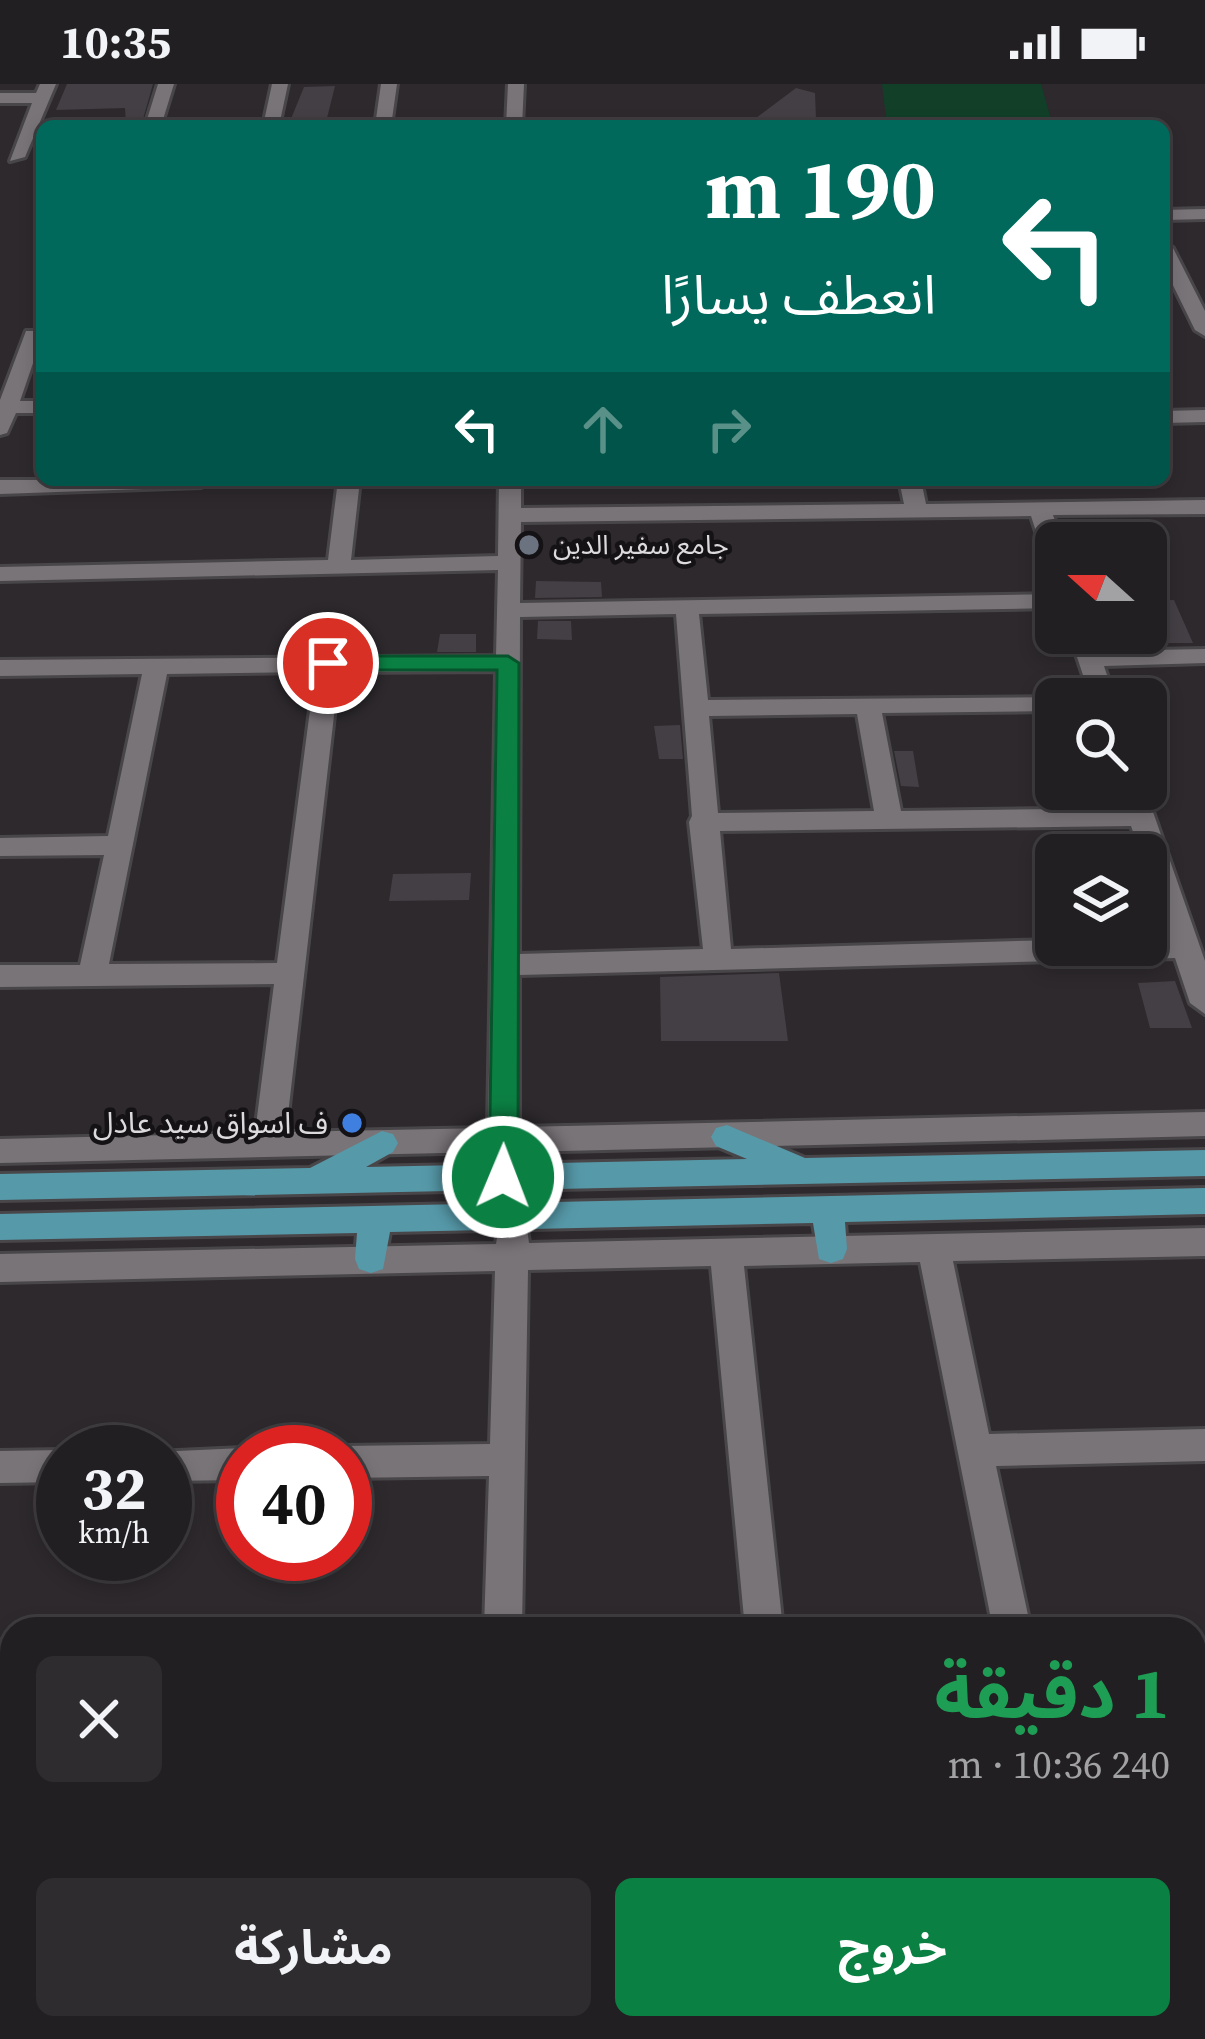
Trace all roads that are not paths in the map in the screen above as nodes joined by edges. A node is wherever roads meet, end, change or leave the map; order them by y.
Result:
1 (166, 84) edge
2 (280, 84) edge
3 (389, 84) edge
4 (516, 84) edge
5 (45, 91) edge
6 (0, 98) edge
7 (155, 120) edge
8 (272, 120) edge
9 (384, 120) edge
10 (514, 120) edge
11 (8, 157) edge
12 (1205, 214) edge
13 (1170, 215) edge
14 (1170, 260) edge
15 (1205, 330) edge
16 (30, 335) edge
17 (8, 407) junction
18 (36, 407) edge
19 (1205, 416) edge
20 (1170, 417) edge
21 (0, 429) edge
22 (36, 486) edge
23 (348, 486) edge
24 (510, 486) edge
25 (911, 486) edge
26 (0, 487) edge
27 (1205, 507) edge
28 (1040, 510) junction
29 (917, 511) junction
30 (509, 515) junction
31 (1044, 522) edge
32 (509, 563) junction
33 (339, 567) junction
34 (0, 574) edge
35 (1035, 602) edge
36 (687, 607) junction
37 (508, 610) junction
38 (1088, 654) edge
39 (1205, 656) edge
40 (1089, 658) junction
41 (328, 663) junction
42 (508, 663) junction
43 (156, 666) junction
44 (0, 668) edge
45 (1096, 678) edge
46 (1035, 703) edge
47 (868, 705) junction
48 (697, 708) junction
49 (1139, 810) edge
50 (1141, 817) junction
51 (889, 820) junction
52 (703, 822) junction
53 (119, 845) junction
54 (0, 847) edge
55 (1185, 947) junction
56 (718, 959) junction
57 (506, 964) junction
58 (93, 973) junction
59 (290, 973) junction
60 (0, 976) edge
61 (1205, 1003) edge
62 (1205, 1124) edge
63 (727, 1137) junction
64 (504, 1142) junction
65 (382, 1144) junction
66 (269, 1145) junction
67 (0, 1151) edge
68 (1205, 1162) edge
69 (804, 1171) junction
70 (503, 1177) junction
71 (314, 1180) junction
72 (0, 1187) edge
73 (1205, 1201) edge
74 (828, 1209) junction
75 (513, 1216) junction
76 (375, 1220) junction
77 (3, 1228) edge
78 (1205, 1242) edge
79 (933, 1246) junction
80 (831, 1249) junction
81 (726, 1251) junction
82 (512, 1256) junction
83 (371, 1259) junction
84 (0, 1268) edge
85 (1205, 1445) edge
86 (973, 1450) junction
87 (506, 1460) junction
88 (372, 1462) edge
89 (36, 1466) edge
90 (0, 1467) edge
91 (502, 1617) edge
92 (763, 1617) edge
93 (1009, 1617) edge

1 - 7 street
2 - 8 street
3 - 9 street
4 - 10 street
5 - 6 street
5 - 11 street
12 - 13 street
14 - 15 street
16 - 17 street
17 - 18 street
17 - 21 street
19 - 20 street
22 - 26 street
23 - 33 street
24 - 30 street
25 - 29 street
27 - 28 street
28 - 29 street
28 - 31 street
29 - 30 street
30 - 32 street
32 - 33 street
32 - 37 street
33 - 34 street
35 - 36 street
36 - 37 street
36 - 48 street
37 - 42 street
38 - 40 street
39 - 40 street
40 - 45 street
41 - 42 street
41 - 43 street
41 - 59 street
42 - 57 street
43 - 44 street
43 - 53 street
46 - 47 street
47 - 48 street
47 - 51 street
48 - 52 street
49 - 50 street
50 - 51 street
50 - 55 street
51 - 52 street
52 - 56 street
53 - 54 street
53 - 58 street
55 - 56 street
55 - 61 street
56 - 57 street
57 - 64 street
58 - 59 street
58 - 60 street
59 - 66 street
62 - 63 street
63 - 64 street
63 - 69 main road
64 - 65 street
64 - 70 street
65 - 66 street
65 - 71 main road
66 - 67 street
68 - 69 main road
69 - 70 main road
70 - 71 main road
71 - 72 main road
73 - 74 main road
74 - 75 main road
74 - 80 main road
75 - 76 main road
75 - 82 street
76 - 77 main road
76 - 83 main road
78 - 79 street
79 - 80 street
79 - 86 street
80 - 81 street
81 - 82 street
81 - 92 street
82 - 83 street
82 - 87 street
83 - 84 street
85 - 86 street
86 - 93 street
87 - 88 street
87 - 91 street
89 - 90 street

